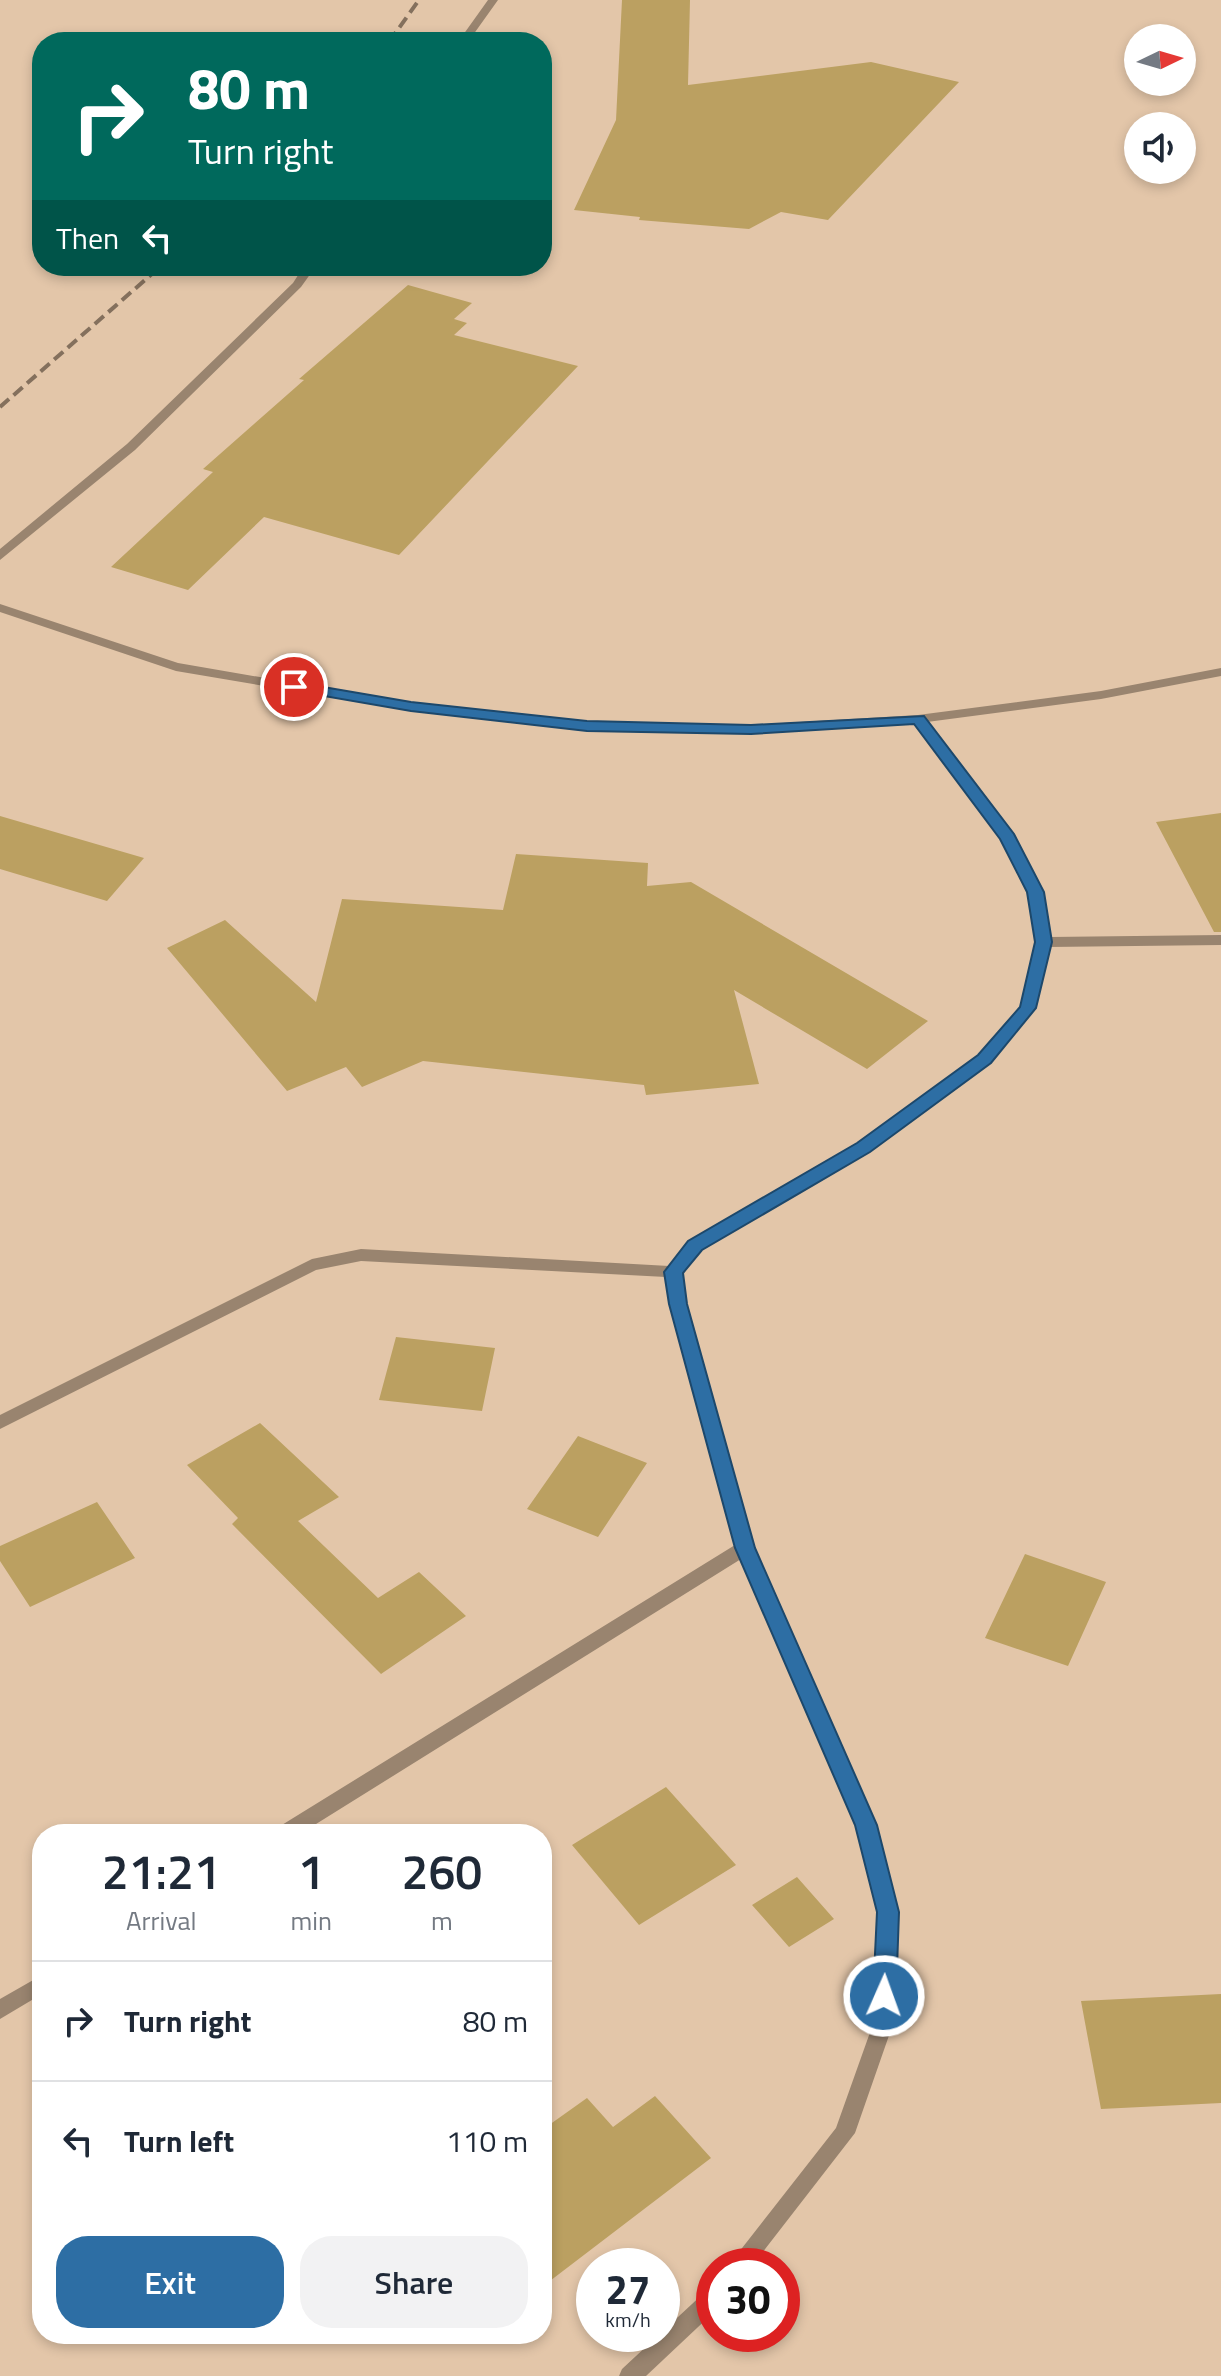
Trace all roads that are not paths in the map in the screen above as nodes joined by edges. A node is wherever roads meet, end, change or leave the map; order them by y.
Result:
1 (493, 0) edge
2 (470, 32) edge
3 (303, 276) edge
4 (0, 556) edge
5 (0, 608) edge
6 (1221, 672) edge
7 (918, 719) junction
8 (1221, 940) edge
9 (1043, 942) junction
10 (673, 1272) junction
11 (0, 1423) edge
12 (745, 1548) junction
13 (300, 1824) edge
14 (32, 1990) edge
15 (0, 2010) edge
16 (753, 2248) edge
17 (696, 2315) edge
18 (630, 2376) edge

1 - 2 street
3 - 4 street
5 - 7 street
6 - 7 street
7 - 9 street
8 - 9 street
9 - 10 street
10 - 11 street
10 - 12 street
12 - 13 street
12 - 16 street
14 - 15 street
17 - 18 street

